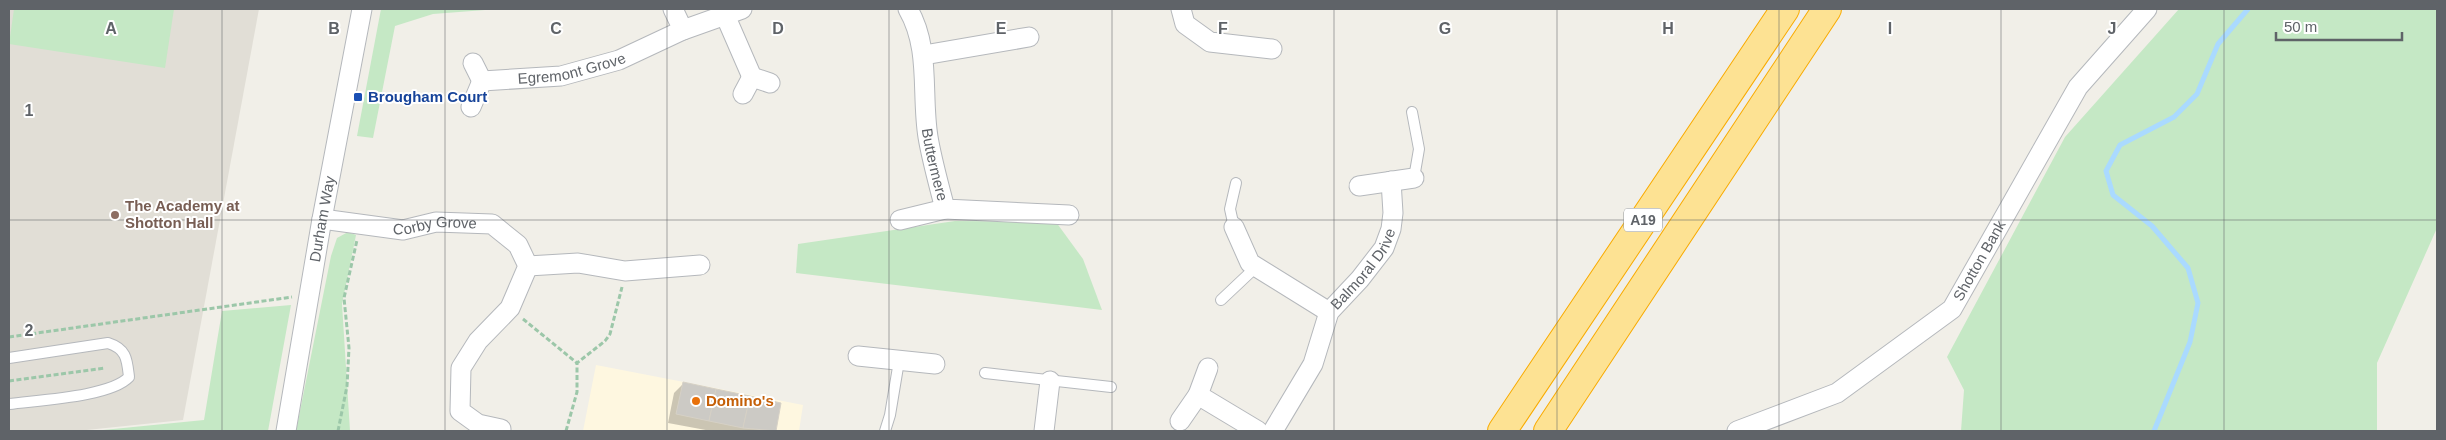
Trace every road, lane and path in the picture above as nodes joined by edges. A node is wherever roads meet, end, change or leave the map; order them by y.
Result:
1 (362, 9) edge
2 (673, 9) edge
3 (908, 9) edge
4 (1182, 9) edge
5 (1785, 9) edge
6 (1827, 9) edge
7 (2147, 9) edge
8 (734, 12) edge
9 (683, 30) junction
10 (1029, 37) dead end
11 (1272, 49) dead end
12 (924, 55) junction
13 (473, 63) dead end
14 (482, 82) junction
15 (743, 94) dead end
16 (471, 107) dead end
17 (1412, 112) dead end
18 (1414, 178) joint
19 (1391, 181) junction
20 (1236, 183) dead end
21 (1359, 186) dead end
22 (945, 208) junction
23 (1070, 215) dead end
24 (322, 219) junction
25 (900, 220) dead end
26 (361, 224) junction
27 (1234, 227) joint
28 (700, 265) dead end
29 (528, 266) junction
30 (1256, 267) junction
31 (625, 272) junction
32 (310, 294) junction
33 (1221, 300) dead end
34 (510, 308) junction
35 (1329, 312) junction
36 (9, 337) edge
37 (858, 356) dead end
38 (9, 358) edge
39 (899, 362) junction
40 (577, 363) junction
41 (935, 364) dead end
42 (104, 368) dead end
43 (1208, 368) dead end
44 (985, 373) dead end
45 (1050, 381) junction
46 (9, 382) edge
47 (1111, 387) dead end
48 (1198, 395) junction
49 (1572, 395) junction
50 (9, 404) edge
51 (1180, 420) dead end
52 (501, 429) dead end
53 (286, 431) edge
54 (338, 431) edge
55 (566, 431) edge
56 (884, 431) edge
57 (1044, 431) edge
58 (1258, 431) edge
59 (1273, 431) edge
60 (1502, 431) edge
61 (1548, 431) edge
62 (1558, 431) edge
63 (1737, 431) edge

1 - 24 street, Durham Way
2 - 9 street
3 - 12 street, Buttermere
4 - 11 street
5 - 60 highway, A19
6 - 49 highway, A19
7 - 63 street, Shotton Bank
8 - 9 street, Egremont Grove
8 - 15 street, Egremont Grove
9 - 14 street, Egremont Grove
10 - 12 street
12 - 22 street, Buttermere
13 - 14 street
14 - 16 street
17 - 18 lane
18 - 19 street
19 - 21 street
19 - 35 street, Balmoral Drive
20 - 27 lane
22 - 23 street, Buttermere
22 - 25 street
24 - 26 street, Corby Grove
24 - 32 street, Durham Way
26 - 29 street, Corby Grove
26 - 54 path
27 - 30 street
28 - 31 street
29 - 31 street
29 - 34 street
30 - 33 lane
30 - 35 street
31 - 40 path
32 - 36 path
32 - 53 street, Durham Way
34 - 40 path
34 - 52 street
35 - 59 street, Balmoral Drive
37 - 39 street
38 - 50 lane
39 - 41 street
39 - 56 lane
40 - 55 path
42 - 46 path
43 - 48 street
44 - 45 lane
45 - 47 lane
45 - 57 street
48 - 51 street
48 - 58 street
49 - 61 highway, A19
49 - 62 highway

